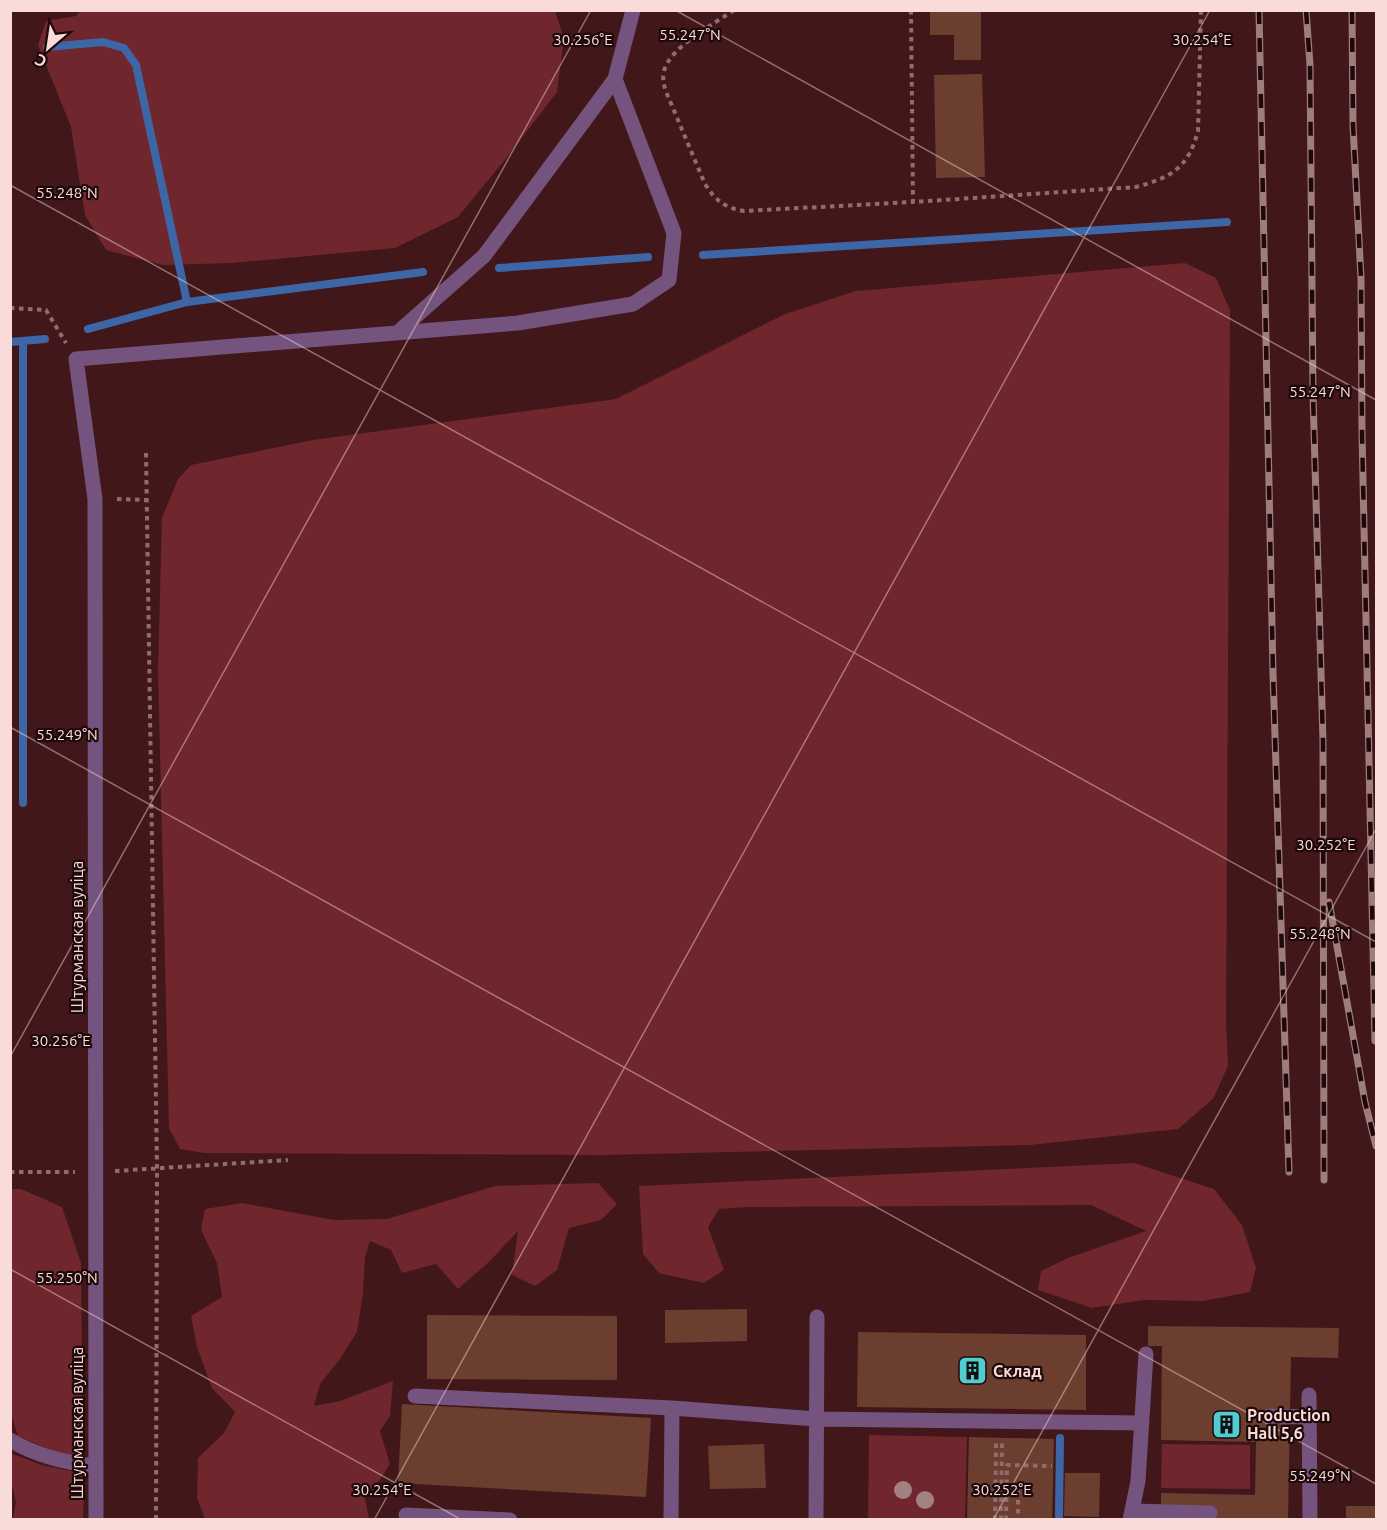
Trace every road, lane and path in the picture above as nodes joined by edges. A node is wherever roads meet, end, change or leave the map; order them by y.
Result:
1 (633, 10) edge
2 (734, 10) edge
3 (911, 10) edge
4 (1200, 10) edge
5 (615, 79) junction
6 (913, 201) junction
7 (10, 308) edge
8 (397, 333) junction
9 (76, 359) junction
10 (146, 453) dead end
11 (95, 499) junction
12 (146, 500) junction
13 (288, 1160) dead end
14 (157, 1168) junction
15 (10, 1172) edge
16 (94, 1173) junction
17 (817, 1317) dead end
18 (1146, 1354) dead end
19 (1309, 1395) dead end
20 (415, 1396) dead end
21 (672, 1408) junction
22 (1269, 1416) dead end
23 (1309, 1417) junction
24 (816, 1419) junction
25 (1142, 1423) junction
26 (996, 1437) dead end
27 (10, 1440) edge
28 (1002, 1440) dead end
29 (96, 1466) junction
30 (1052, 1466) dead end
31 (1018, 1491) dead end
32 (1210, 1513) dead end
33 (406, 1515) dead end
34 (1131, 1515) edge
35 (96, 1520) edge
36 (156, 1520) edge
37 (510, 1520) edge
38 (671, 1520) edge
39 (816, 1520) edge
40 (995, 1520) edge
41 (1001, 1520) edge
42 (1006, 1520) edge
43 (1018, 1520) edge
44 (1310, 1520) edge

1 - 5 street
2 - 6 path
3 - 6 path
4 - 6 path
5 - 8 street
5 - 8 street
7 - 9 path
8 - 9 street
9 - 11 street, Штурманская вуліца
10 - 12 path
11 - 12 path
11 - 16 street, Штурманская вуліца
12 - 14 path
13 - 14 path
14 - 16 path
14 - 36 path
15 - 16 path
16 - 29 street, Штурманская вуліца
17 - 24 street
18 - 25 street
19 - 23 street
20 - 21 street
21 - 24 street
21 - 38 street
22 - 23 street
23 - 44 street
24 - 25 street
24 - 39 street
25 - 34 street
26 - 40 path
27 - 29 street
28 - 41 path
29 - 35 street, Штурманская вуліца
30 - 42 path
31 - 43 path
32 - 34 street
33 - 37 street

